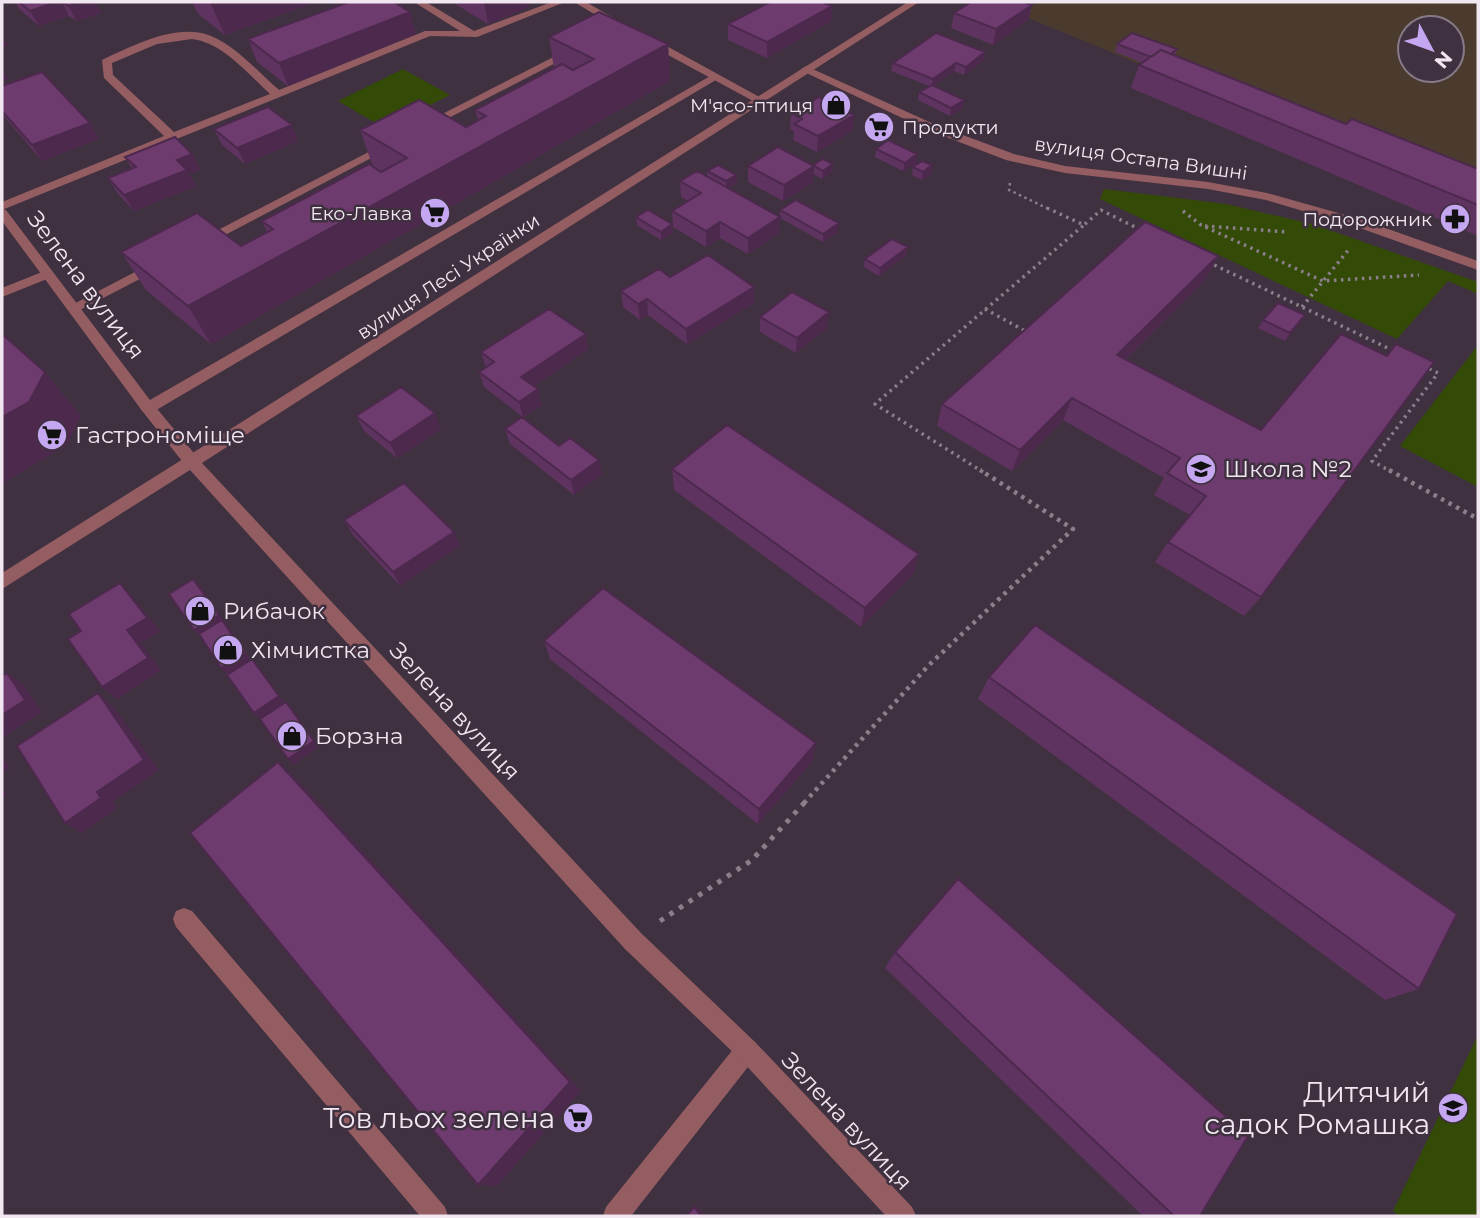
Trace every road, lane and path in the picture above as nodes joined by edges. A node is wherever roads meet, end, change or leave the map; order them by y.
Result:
1 (419, 2) edge
2 (560, 2) edge
3 (579, 2) edge
4 (914, 2) edge
5 (472, 35) junction
6 (586, 44) edge
7 (251, 58) edge
8 (239, 63) junction
9 (806, 69) junction
10 (716, 77) junction
11 (277, 94) junction
12 (759, 100) junction
13 (407, 136) edge
14 (172, 137) junction
15 (395, 142) edge
16 (1013, 158) junction
17 (2, 206) edge
18 (1181, 209) dead end
19 (2, 213) edge
20 (1084, 225) junction
21 (1201, 225) junction
22 (1294, 233) dead end
23 (1151, 234) edge
24 (185, 251) edge
25 (172, 257) edge
26 (1202, 259) edge
27 (1478, 266) edge
28 (47, 274) junction
29 (1427, 275) dead end
30 (1323, 281) junction
31 (2, 293) edge
32 (1302, 307) junction
33 (74, 308) junction
34 (985, 309) junction
35 (1035, 336) edge
36 (1401, 355) edge
37 (1425, 367) edge
38 (148, 408) junction
39 (192, 462) junction
40 (1478, 519) edge
41 (2, 582) edge
42 (184, 919) dead end
43 (634, 941) junction
44 (747, 1050) junction
45 (436, 1216) edge
46 (615, 1216) edge
47 (903, 1216) edge

1 - 5 street
2 - 5 street
3 - 10 street
4 - 9 street, вулиця Лесі Українки
5 - 11 street
6 - 13 street
7 - 8 street
8 - 11 street
8 - 14 street
9 - 12 street, вулиця Лесі Українки
9 - 16 street, вулиця Остапа Вишні
10 - 12 street
10 - 38 street
11 - 14 street
12 - 39 street, вулиця Лесі Українки
14 - 17 street
15 - 24 street
16 - 20 path
16 - 27 street, вулиця Остапа Вишні
18 - 21 path
19 - 28 street, Зелена вулиця
20 - 23 path
20 - 34 path
21 - 22 path
21 - 30 path
25 - 33 street
26 - 32 path
28 - 31 street
28 - 33 street, Зелена вулиця
29 - 30 path
30 - 32 path
32 - 36 path
33 - 38 street, Зелена вулиця
34 - 35 path
34 - 43 path
37 - 40 path
38 - 39 street, Зелена вулиця
39 - 41 street, вулиця Лесі Українки
39 - 43 street, Зелена вулиця
42 - 45 street
43 - 44 street, Зелена вулиця
44 - 46 street
44 - 47 street, Зелена вулиця

